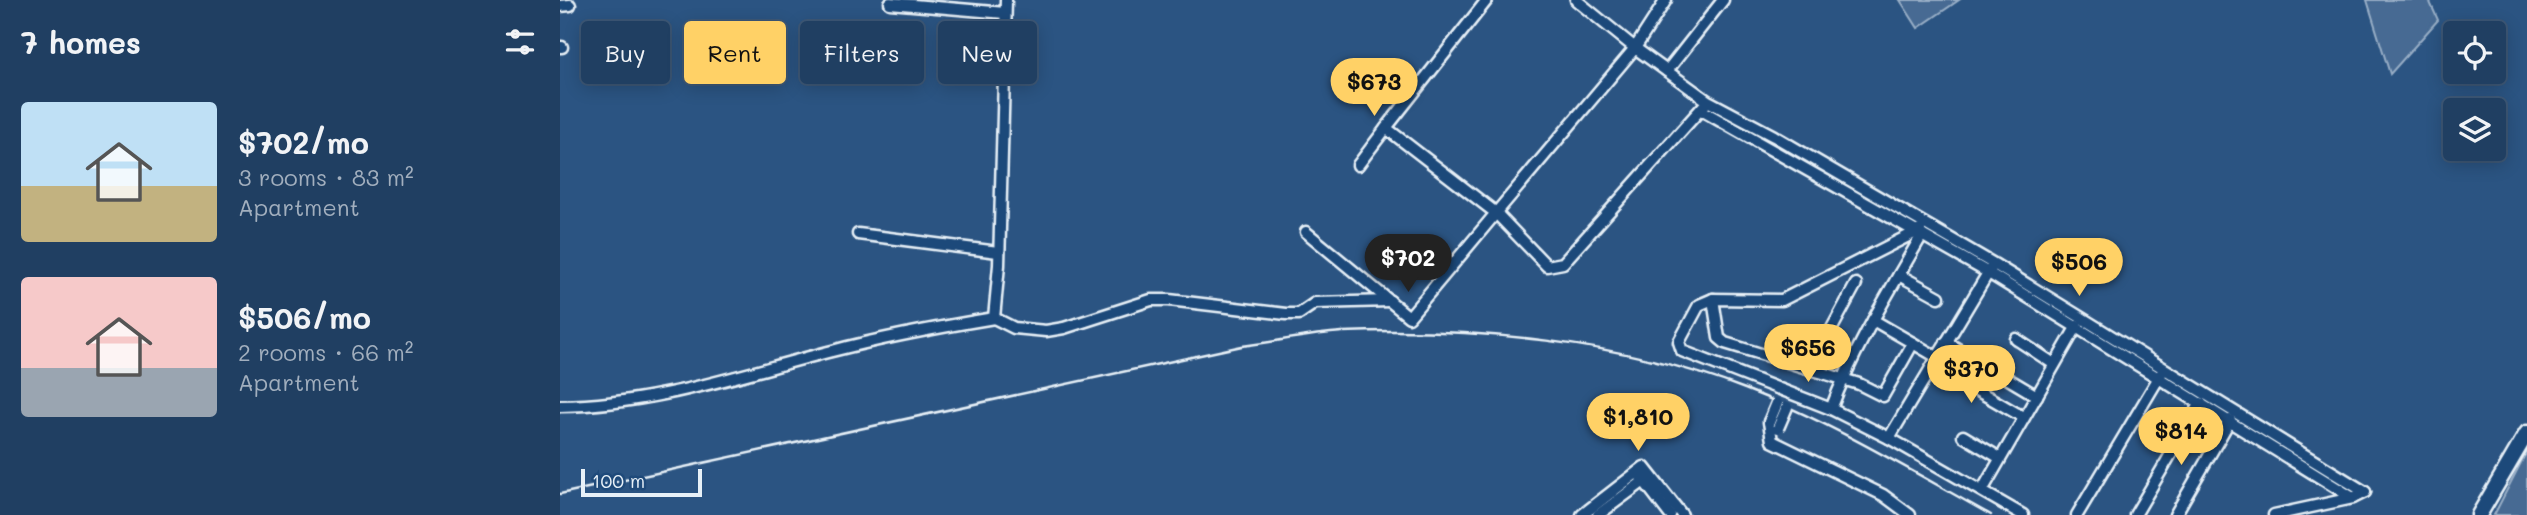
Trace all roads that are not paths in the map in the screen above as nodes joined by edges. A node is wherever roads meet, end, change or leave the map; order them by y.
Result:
1 (1006, 0) edge
2 (1487, 0) edge
3 (1576, 0) edge
4 (1667, 0) edge
5 (1720, 1) edge
6 (890, 3) dead end
7 (1005, 13) junction
8 (1635, 48) junction
9 (1667, 71) junction
10 (1708, 101) junction
11 (1701, 110) junction
12 (1386, 128) junction
13 (1358, 165) dead end
14 (1496, 213) junction
15 (1922, 231) junction
16 (1306, 232) dead end
17 (858, 234) dead end
18 (998, 252) junction
19 (1991, 268) junction
20 (1899, 275) junction
21 (1856, 284) dead end
22 (1939, 297) dead end
23 (1713, 299) junction
24 (1390, 301) junction
25 (994, 318) junction
26 (1873, 320) junction
27 (2077, 326) junction
28 (2016, 339) dead end
29 (1946, 342) junction
30 (1913, 344) junction
31 (1935, 361) junction
32 (2054, 364) junction
33 (2166, 367) junction
34 (1810, 369) junction
35 (2159, 377) junction
36 (1842, 380) junction
37 (1787, 393) junction
38 (2036, 396) junction
39 (2201, 403) junction
40 (560, 406) edge
41 (1831, 409) junction
42 (2024, 417) junction
43 (2230, 420) junction
44 (2527, 432) edge
45 (2262, 434) junction
46 (1963, 436) dead end
47 (1889, 438) junction
48 (2527, 446) edge
49 (2000, 458) junction
50 (1640, 477) junction
51 (1983, 489) junction
52 (1582, 515) edge
53 (1598, 515) edge
54 (1670, 515) edge
55 (1682, 515) edge
56 (1910, 515) edge
57 (2023, 515) edge
58 (2077, 515) edge
59 (2135, 515) edge
60 (2175, 515) edge
61 (2274, 515) edge

1 - 7 street
2 - 12 street
3 - 8 street
4 - 8 street
5 - 9 street
6 - 7 street
7 - 18 street
8 - 9 street
8 - 14 street
9 - 10 street
10 - 11 street
10 - 15 street
11 - 14 street
11 - 15 street
12 - 13 street
12 - 14 street
14 - 24 street
15 - 19 street
15 - 20 street
15 - 23 street
16 - 24 street
17 - 18 street
18 - 25 street
19 - 27 street
19 - 29 street
19 - 33 street
20 - 22 street
20 - 26 street
21 - 34 street
23 - 34 street
23 - 37 street
24 - 25 street
25 - 40 street
26 - 30 street
26 - 36 street
27 - 32 street
27 - 35 street
28 - 32 street
29 - 31 street
29 - 38 street
30 - 31 street
30 - 36 street
31 - 42 street
31 - 47 street
32 - 38 street
33 - 35 street
33 - 45 street
34 - 36 street
35 - 39 street
35 - 58 street
36 - 41 street
37 - 41 street
37 - 56 street, bridge
38 - 42 street
39 - 43 street
39 - 59 street
41 - 47 street
42 - 49 street
43 - 45 street
43 - 60 street
44 - 48 highway
45 - 61 street
46 - 49 street
47 - 51 street
49 - 51 street
50 - 52 street
50 - 53 street
50 - 54 street
50 - 55 street
51 - 57 street

